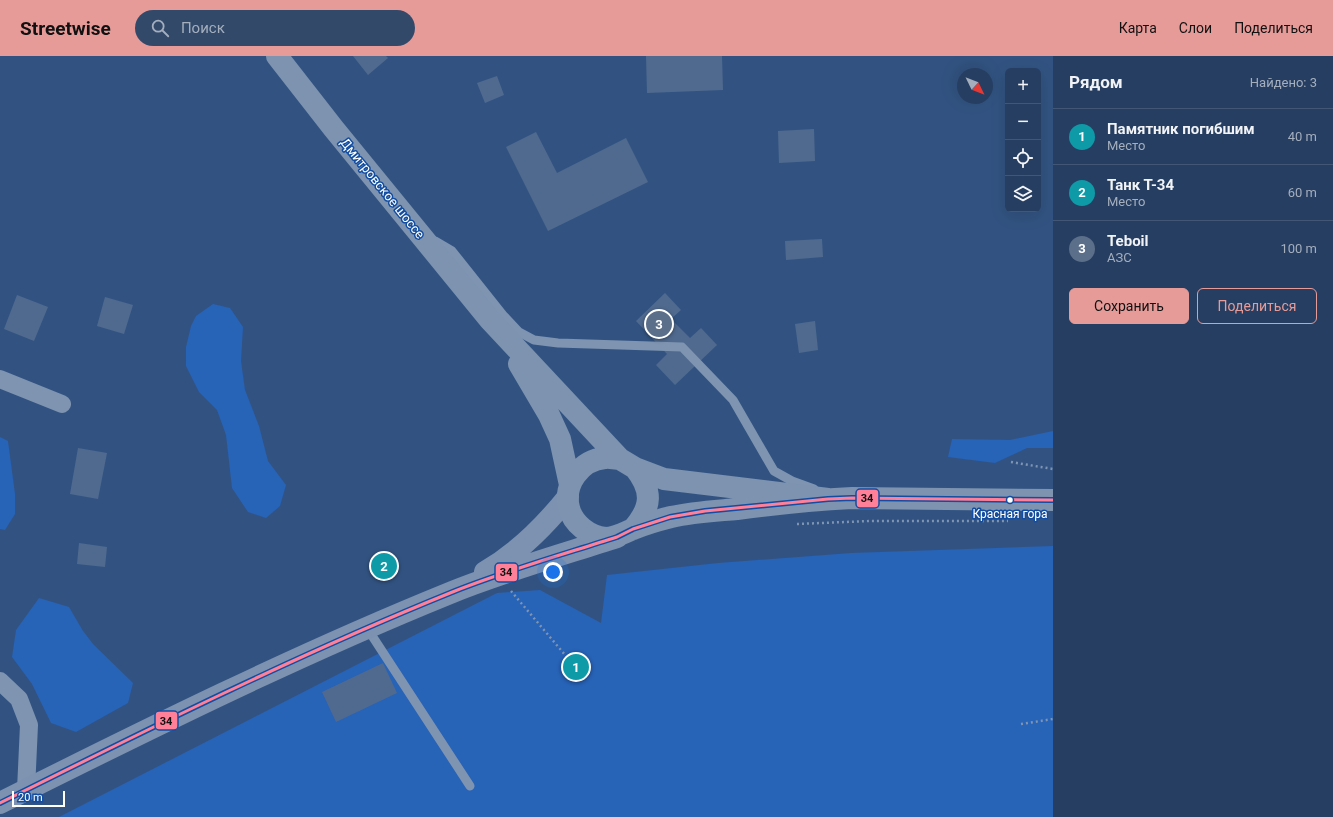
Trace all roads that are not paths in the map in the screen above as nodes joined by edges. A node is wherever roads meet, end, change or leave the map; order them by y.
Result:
1 (277, 56) edge
2 (418, 232) junction
3 (490, 320) junction
4 (0, 379) edge
5 (62, 404) dead end
6 (627, 464) junction
7 (569, 491) junction
8 (852, 498) junction
9 (828, 499) junction
10 (1053, 500) edge
11 (625, 533) junction
12 (452, 592) junction
13 (367, 628) junction
14 (0, 681) edge
15 (470, 786) dead end
16 (26, 790) junction
17 (0, 803) edge

1 - 2 highway, Дмитровское шоссе
2 - 3 highway, Дмитровское шоссе
2 - 8 lane
3 - 6 highway
3 - 7 highway
4 - 5 street
6 - 7 highway
6 - 9 highway
6 - 11 highway
7 - 11 highway
7 - 12 main road
8 - 9 highway
8 - 10 highway
9 - 11 highway
11 - 12 main road
12 - 13 main road
13 - 15 lane
13 - 16 main road
14 - 16 street
16 - 17 main road

